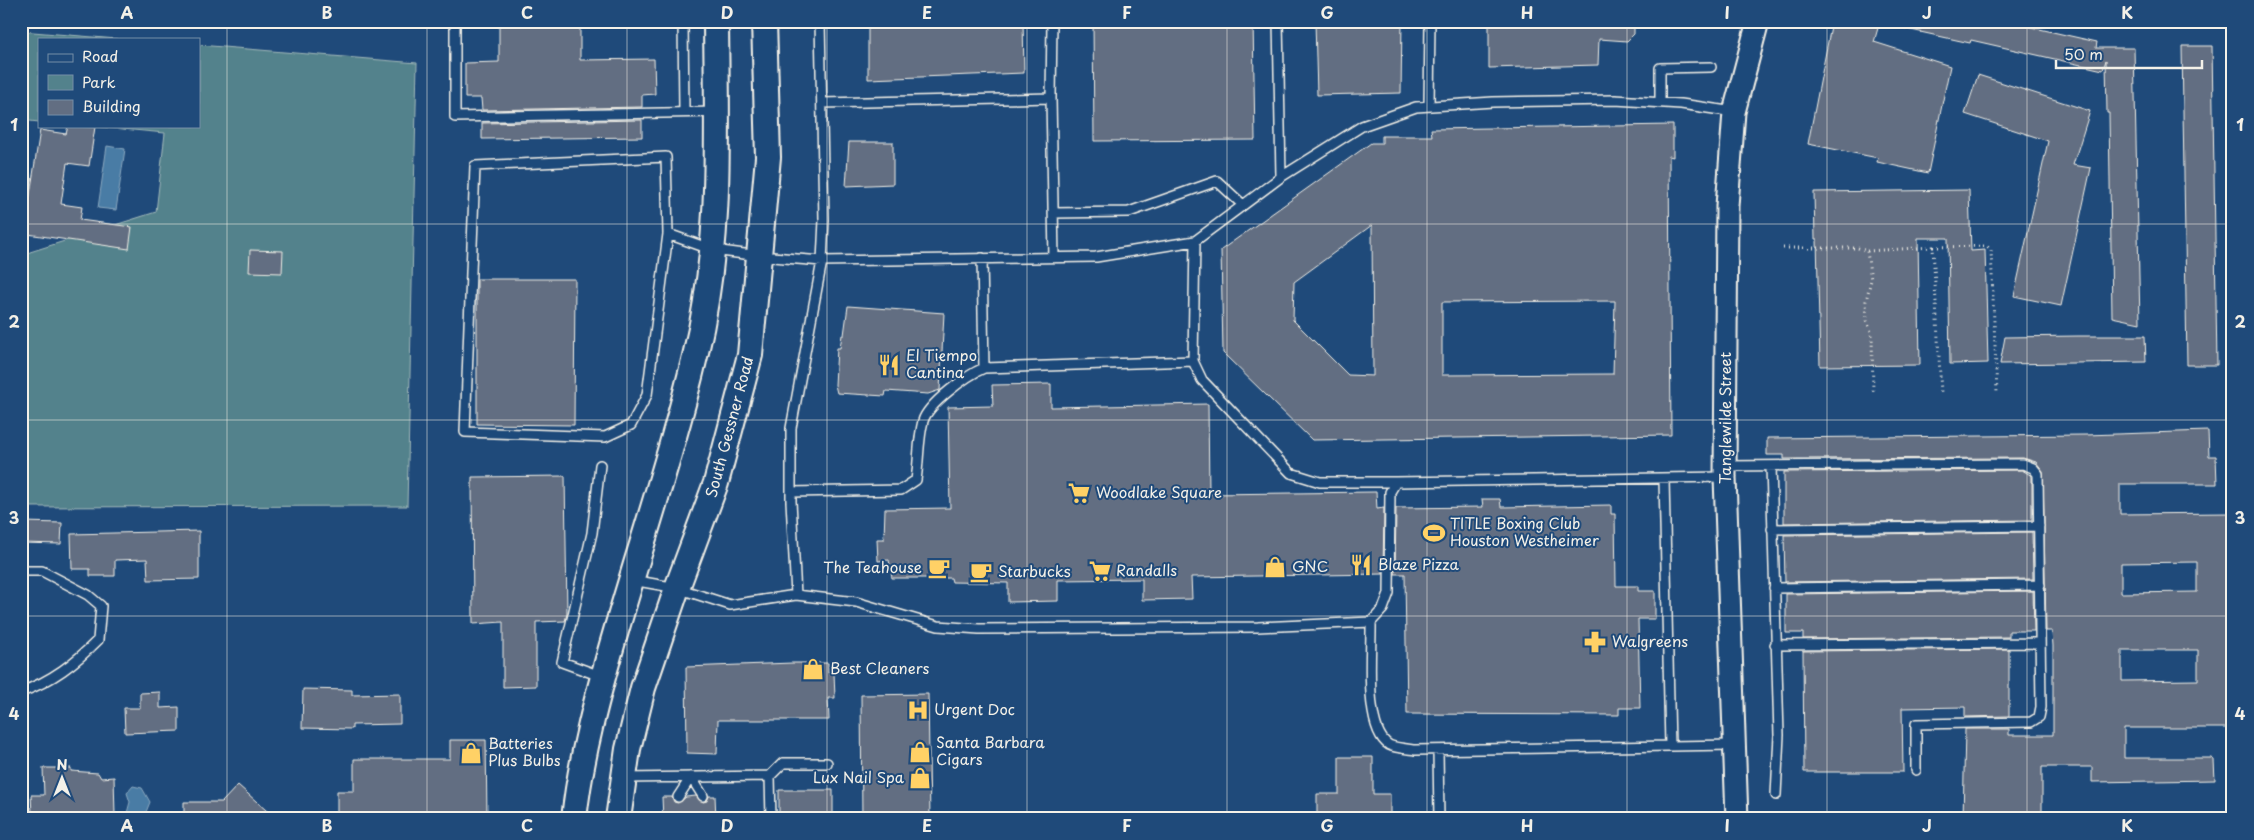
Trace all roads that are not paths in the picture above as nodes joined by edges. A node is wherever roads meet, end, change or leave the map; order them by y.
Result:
1 (455, 21) edge
2 (683, 21) edge
3 (716, 21) edge
4 (764, 21) edge
5 (820, 21) edge
6 (1052, 21) edge
7 (1278, 21) edge
8 (1430, 21) edge
9 (1758, 21) edge
10 (1711, 67) dead end
11 (1051, 98) junction
12 (1660, 102) junction
13 (822, 103) junction
14 (1429, 106) junction
15 (684, 112) junction
16 (707, 112) junction
17 (1734, 112) junction
18 (1281, 177) junction
19 (1243, 205) junction
20 (1053, 214) junction
21 (668, 234) junction
22 (1195, 241) junction
23 (714, 250) junction
24 (760, 256) junction
25 (982, 258) junction
26 (1054, 258) junction
27 (822, 261) junction
28 (1193, 361) junction
29 (984, 368) junction
30 (600, 465) dead end
31 (1771, 466) junction
32 (1725, 471) junction
33 (1664, 478) junction
34 (1396, 482) junction
35 (791, 492) junction
36 (2039, 526) junction
37 (1772, 529) junction
38 (21, 570) edge
39 (631, 580) junction
40 (2040, 585) junction
41 (677, 588) junction
42 (1774, 588) junction
43 (796, 595) junction
44 (1371, 622) junction
45 (2040, 642) junction
46 (1775, 645) junction
47 (603, 677) junction
48 (21, 692) edge
49 (1733, 745) junction
50 (1670, 746) junction
51 (1438, 750) junction
52 (827, 763) dead end
53 (1916, 770) dead end
54 (770, 776) junction
55 (690, 777) junction
56 (624, 778) junction
57 (1776, 795) dead end
58 (703, 796) dead end
59 (678, 797) dead end
60 (574, 819) edge
61 (618, 819) edge
62 (771, 819) edge
63 (1439, 819) edge
64 (1737, 819) edge

1 - 15 lane
2 - 15 lane
3 - 16 main road
4 - 24 main road, South Gessner Road
5 - 13 lane
6 - 11 lane
7 - 18 lane
8 - 14 lane
9 - 17 street, Tanglewilde Street
10 - 12 lane
11 - 13 lane
11 - 20 lane
12 - 14 lane
12 - 17 lane
13 - 27 lane
14 - 18 lane
15 - 16 lane
16 - 23 main road
17 - 32 street, Tanglewilde Street
18 - 19 lane
19 - 20 lane
19 - 22 lane
20 - 26 lane
21 - 21 lane
21 - 23 lane
22 - 26 lane
22 - 28 lane
23 - 24 lane
23 - 39 main road
24 - 27 lane
24 - 41 main road, South Gessner Road
25 - 26 lane
25 - 27 lane
25 - 29 lane
27 - 35 lane
28 - 29 lane
28 - 34 lane
29 - 35 lane
30 - 47 lane
31 - 32 lane
31 - 36 lane
31 - 37 lane
32 - 33 lane
32 - 49 street, Tanglewilde Street
33 - 34 lane
33 - 50 lane
34 - 44 lane
35 - 43 lane
36 - 37 lane
36 - 40 lane
37 - 42 lane
38 - 48 lane
39 - 41 lane
39 - 47 main road
40 - 42 lane
40 - 45 lane
41 - 43 lane
41 - 56 main road, South Gessner Road
42 - 46 lane
43 - 44 lane
44 - 51 lane
45 - 46 lane
45 - 53 lane
46 - 57 lane
47 - 60 main road
49 - 50 lane
49 - 64 street, Tanglewilde Street
50 - 51 lane
51 - 63 lane
52 - 54 lane
54 - 55 lane
54 - 62 lane
55 - 56 lane
55 - 58 lane
55 - 59 lane
56 - 61 main road, South Gessner Road

